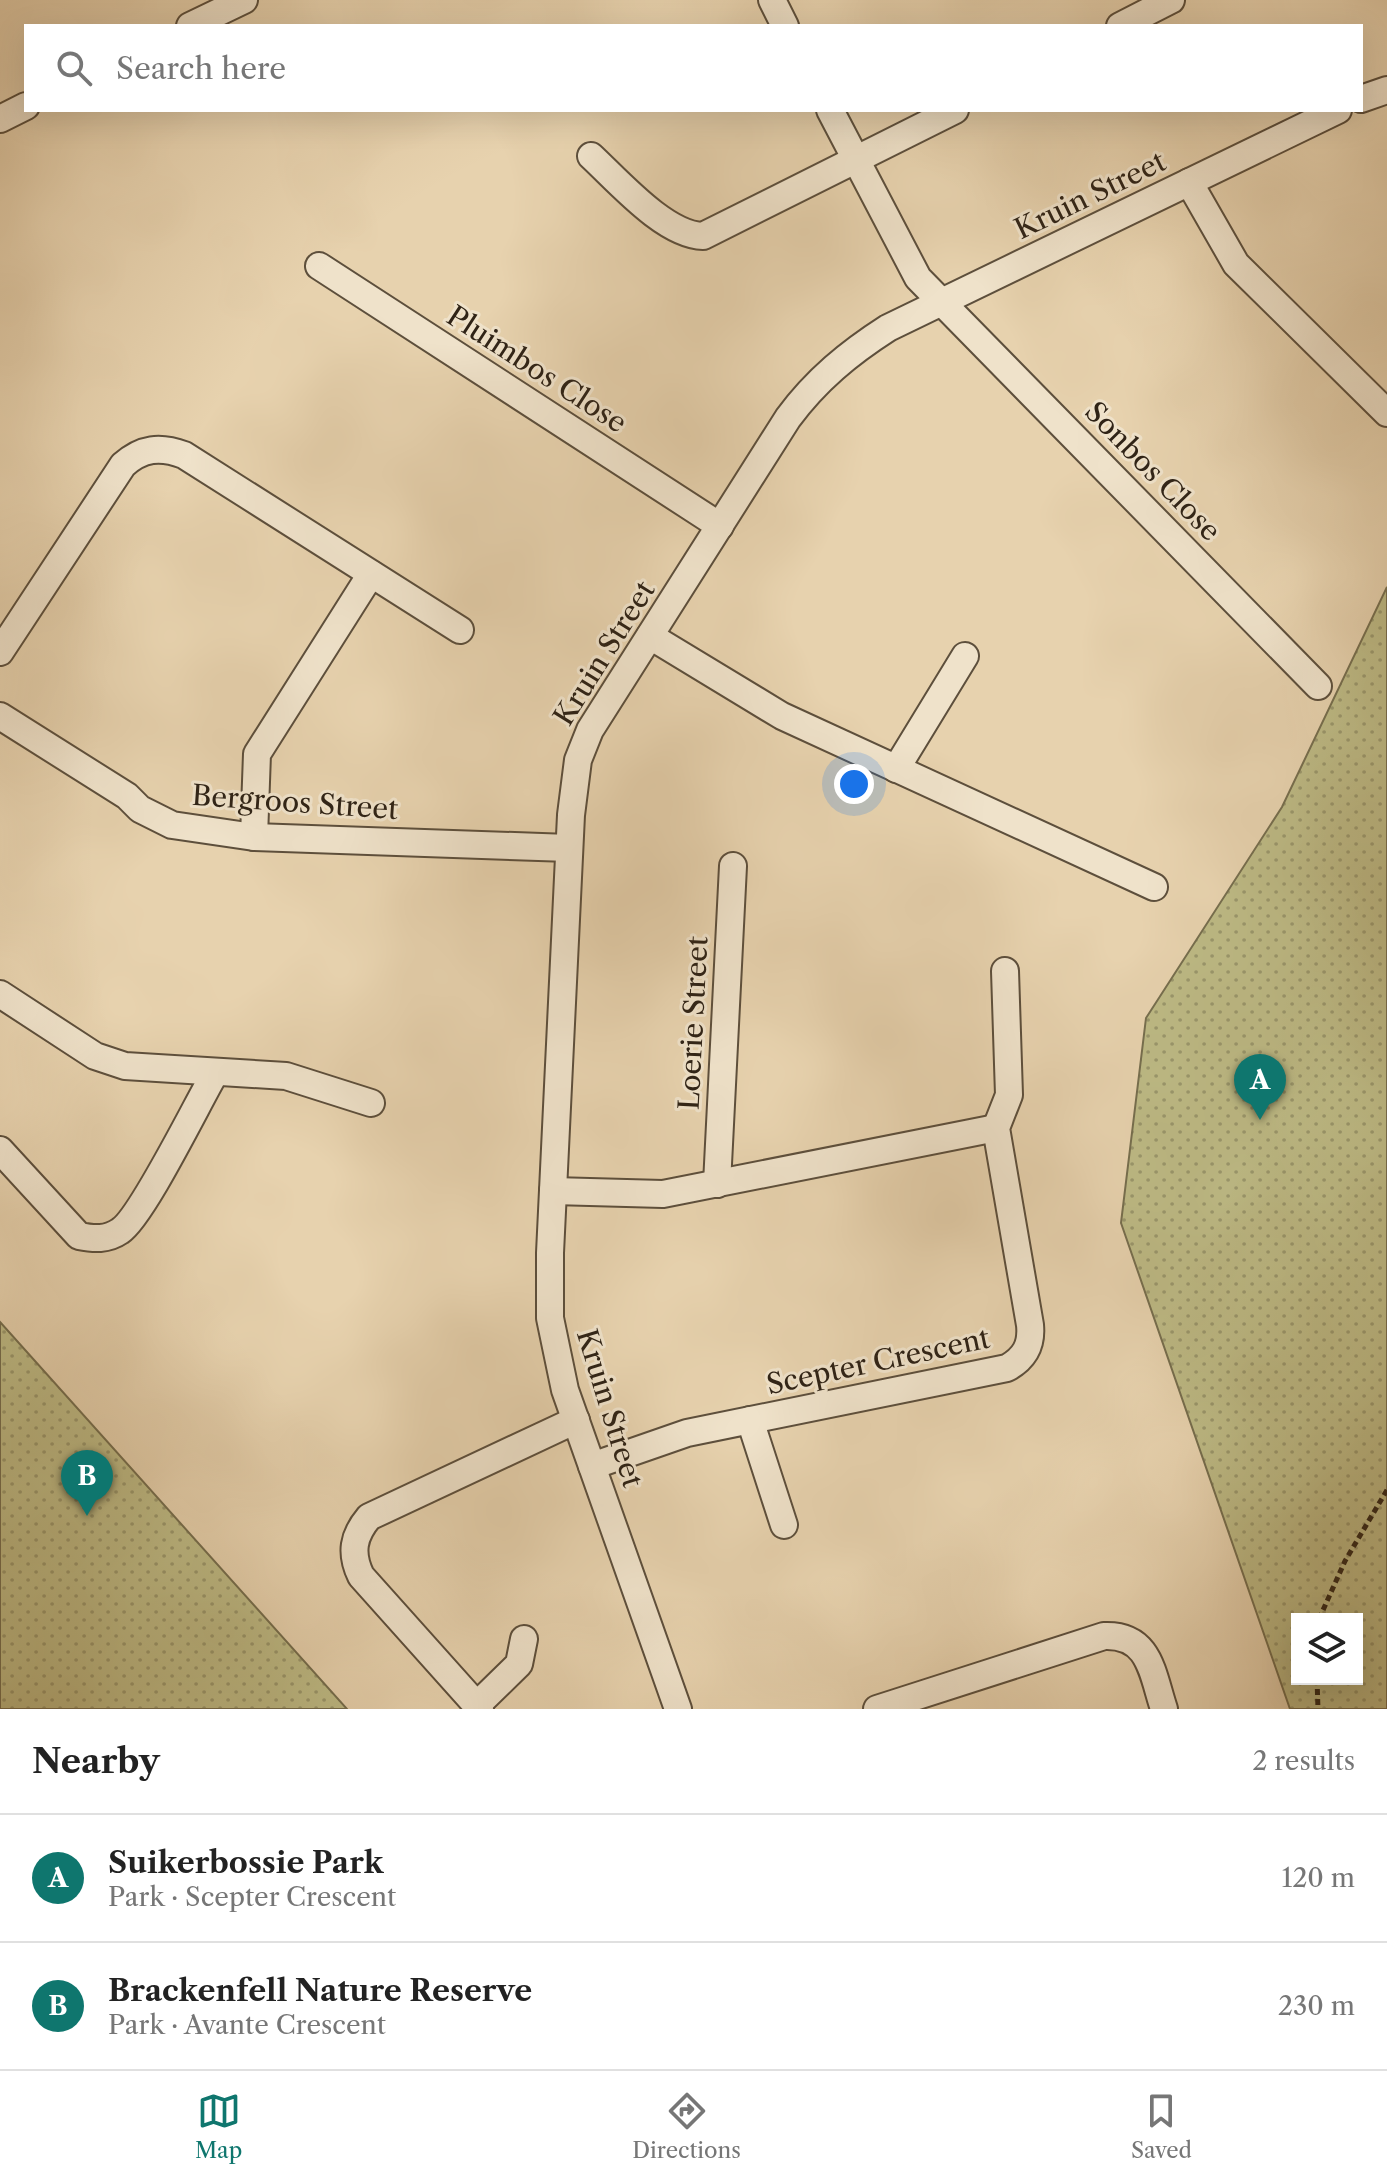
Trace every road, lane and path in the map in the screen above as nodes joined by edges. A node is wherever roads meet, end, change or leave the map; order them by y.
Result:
1 (244, 0) edge
2 (772, 0) edge
3 (1171, 0) edge
4 (194, 24) edge
5 (784, 24) edge
6 (1124, 24) edge
7 (1387, 90) edge
8 (1363, 98) edge
9 (24, 107) edge
10 (831, 112) edge
11 (951, 112) edge
12 (1334, 112) edge
13 (0, 119) edge
14 (591, 156) dead end
15 (856, 161) junction
16 (1189, 182) junction
17 (319, 266) dead end
18 (942, 301) junction
19 (1387, 413) edge
20 (720, 526) junction
21 (371, 574) junction
22 (460, 630) dead end
23 (650, 636) junction
24 (0, 652) edge
25 (965, 656) dead end
26 (1318, 686) dead end
27 (0, 716) edge
28 (896, 769) junction
29 (254, 837) junction
30 (569, 848) junction
31 (733, 866) dead end
32 (1154, 887) dead end
33 (1005, 971) dead end
34 (0, 994) edge
35 (215, 1073) junction
36 (371, 1103) dead end
37 (996, 1128) junction
38 (0, 1150) edge
39 (717, 1184) junction
40 (553, 1191) junction
41 (576, 1420) junction
42 (750, 1420) junction
43 (592, 1466) junction
44 (1387, 1490) edge
45 (784, 1525) dead end
46 (1322, 1613) edge
47 (524, 1639) dead end
48 (1317, 1685) edge
49 (479, 1707) edge
50 (678, 1709) edge
51 (877, 1709) edge
52 (1164, 1709) edge
53 (1318, 1709) edge

1 - 4 street
2 - 5 street
3 - 6 street
7 - 8 street
9 - 13 street
10 - 15 street, Sonbos Close
11 - 15 street
12 - 16 street, Kruin Street
14 - 15 street
15 - 18 street, Sonbos Close
16 - 18 street, Kruin Street
16 - 19 street
17 - 20 street, Pluimbos Close
18 - 20 street, Kruin Street
18 - 26 street, Sonbos Close
20 - 23 street, Kruin Street
21 - 22 street
21 - 24 street
21 - 29 street
23 - 28 street
23 - 30 street, Kruin Street
25 - 28 street
27 - 29 street, Bergroos Street
28 - 32 street
29 - 30 street, Bergroos Street
30 - 40 street, Kruin Street
31 - 39 street, Loerie Street
33 - 37 street, Scepter Crescent
34 - 35 street
35 - 36 street
35 - 38 street
37 - 39 street
37 - 42 street, Scepter Crescent
39 - 40 street
40 - 41 street, Kruin Street
41 - 43 street, Kruin Street
41 - 49 street
42 - 43 street, Scepter Crescent
42 - 45 street, Scepter Crescent
43 - 50 street, Kruin Street
44 - 46 path
47 - 49 street
48 - 53 path
51 - 52 street

